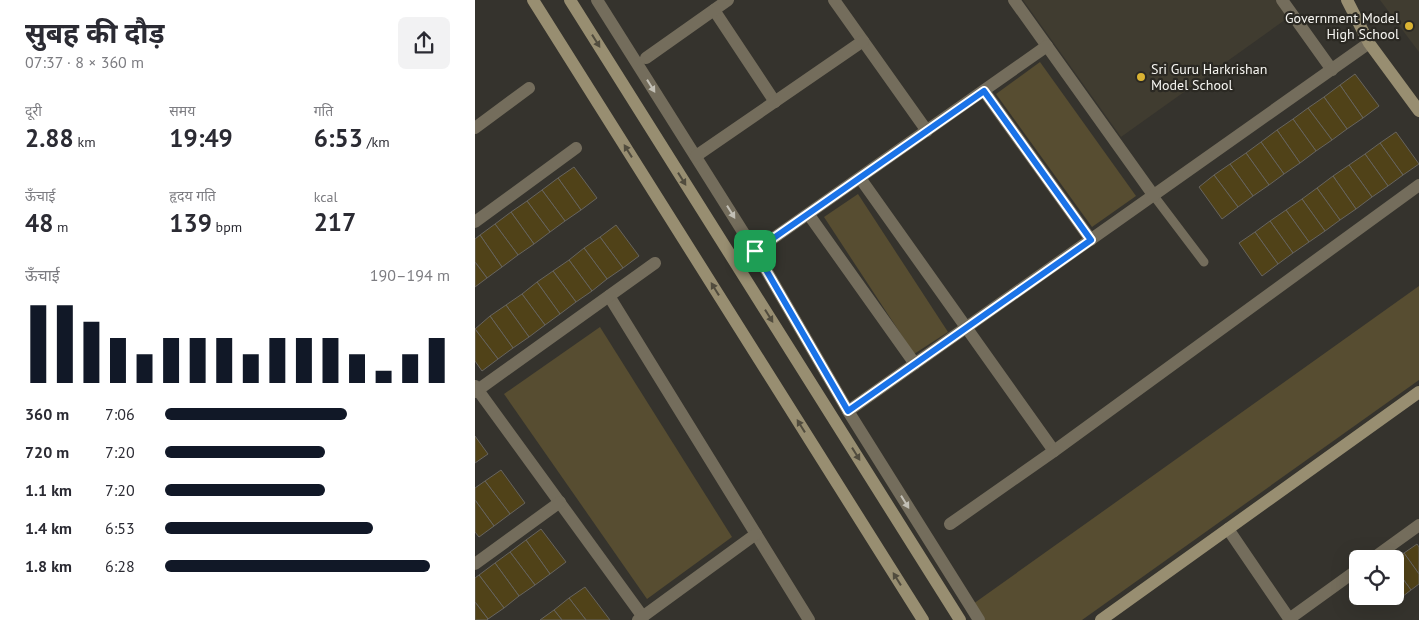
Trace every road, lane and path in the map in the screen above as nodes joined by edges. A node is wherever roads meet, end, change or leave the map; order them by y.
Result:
1 (533, 0) edge
2 (570, 0) edge
3 (597, 0) edge
4 (728, 0) edge
5 (834, 0) edge
6 (1014, 0) edge
7 (1282, 0) edge
8 (1347, 0) edge
9 (714, 10) junction
10 (863, 41) junction
11 (1369, 44) junction
12 (1047, 46) junction
13 (647, 58) dead end
14 (1332, 70) junction
15 (529, 88) dead end
16 (984, 91) junction
17 (775, 102) junction
18 (1416, 102) edge
19 (475, 128) edge
20 (927, 131) junction
21 (576, 148) dead end
22 (696, 156) junction
23 (860, 178) junction
24 (1419, 184) edge
25 (1154, 196) junction
26 (809, 214) junction
27 (475, 222) edge
28 (1091, 240) junction
29 (755, 251) junction
30 (1204, 262) dead end
31 (655, 263) dead end
32 (609, 296) junction
33 (967, 328) junction
34 (915, 364) junction
35 (476, 389) edge
36 (1419, 392) edge
37 (848, 411) junction
38 (1054, 451) junction
39 (560, 502) junction
40 (950, 524) dead end
41 (1419, 525) edge
42 (1228, 529) junction
43 (756, 534) junction
44 (1384, 550) edge
45 (475, 564) edge
46 (1349, 576) edge
47 (641, 618) edge
48 (1106, 619) edge
49 (809, 620) edge
50 (923, 620) edge
51 (961, 620) edge
52 (979, 620) edge
53 (1290, 620) edge

50 -> 1 main road
2 -> 51 main road
3 -> 22 street
4 - 9 street
5 - 10 street
6 - 12 street
7 - 14 street
8 - 11 main road
9 - 13 street
9 - 17 street
10 - 17 street
10 - 20 street
11 - 14 street
11 - 18 main road
12 - 16 street
12 - 25 street
14 - 25 street
15 - 19 street
16 - 20 street
16 - 28 street
17 - 22 street
20 - 23 street
21 - 27 street
22 -> 29 street
23 - 26 street
23 - 33 street
24 - 38 street
25 - 28 street
25 - 30 lane
26 - 29 street
26 - 34 street
28 - 33 street
29 - 37 street
31 - 32 street
32 - 35 street
32 - 43 street
33 - 34 street
33 - 38 street
34 - 37 street
35 - 39 street
36 - 42 main road
37 -> 52 street
38 - 40 street
39 - 45 street
39 - 47 street
41 - 44 street
42 - 48 main road
42 - 53 street
43 - 47 street
43 - 49 street
46 - 53 street

